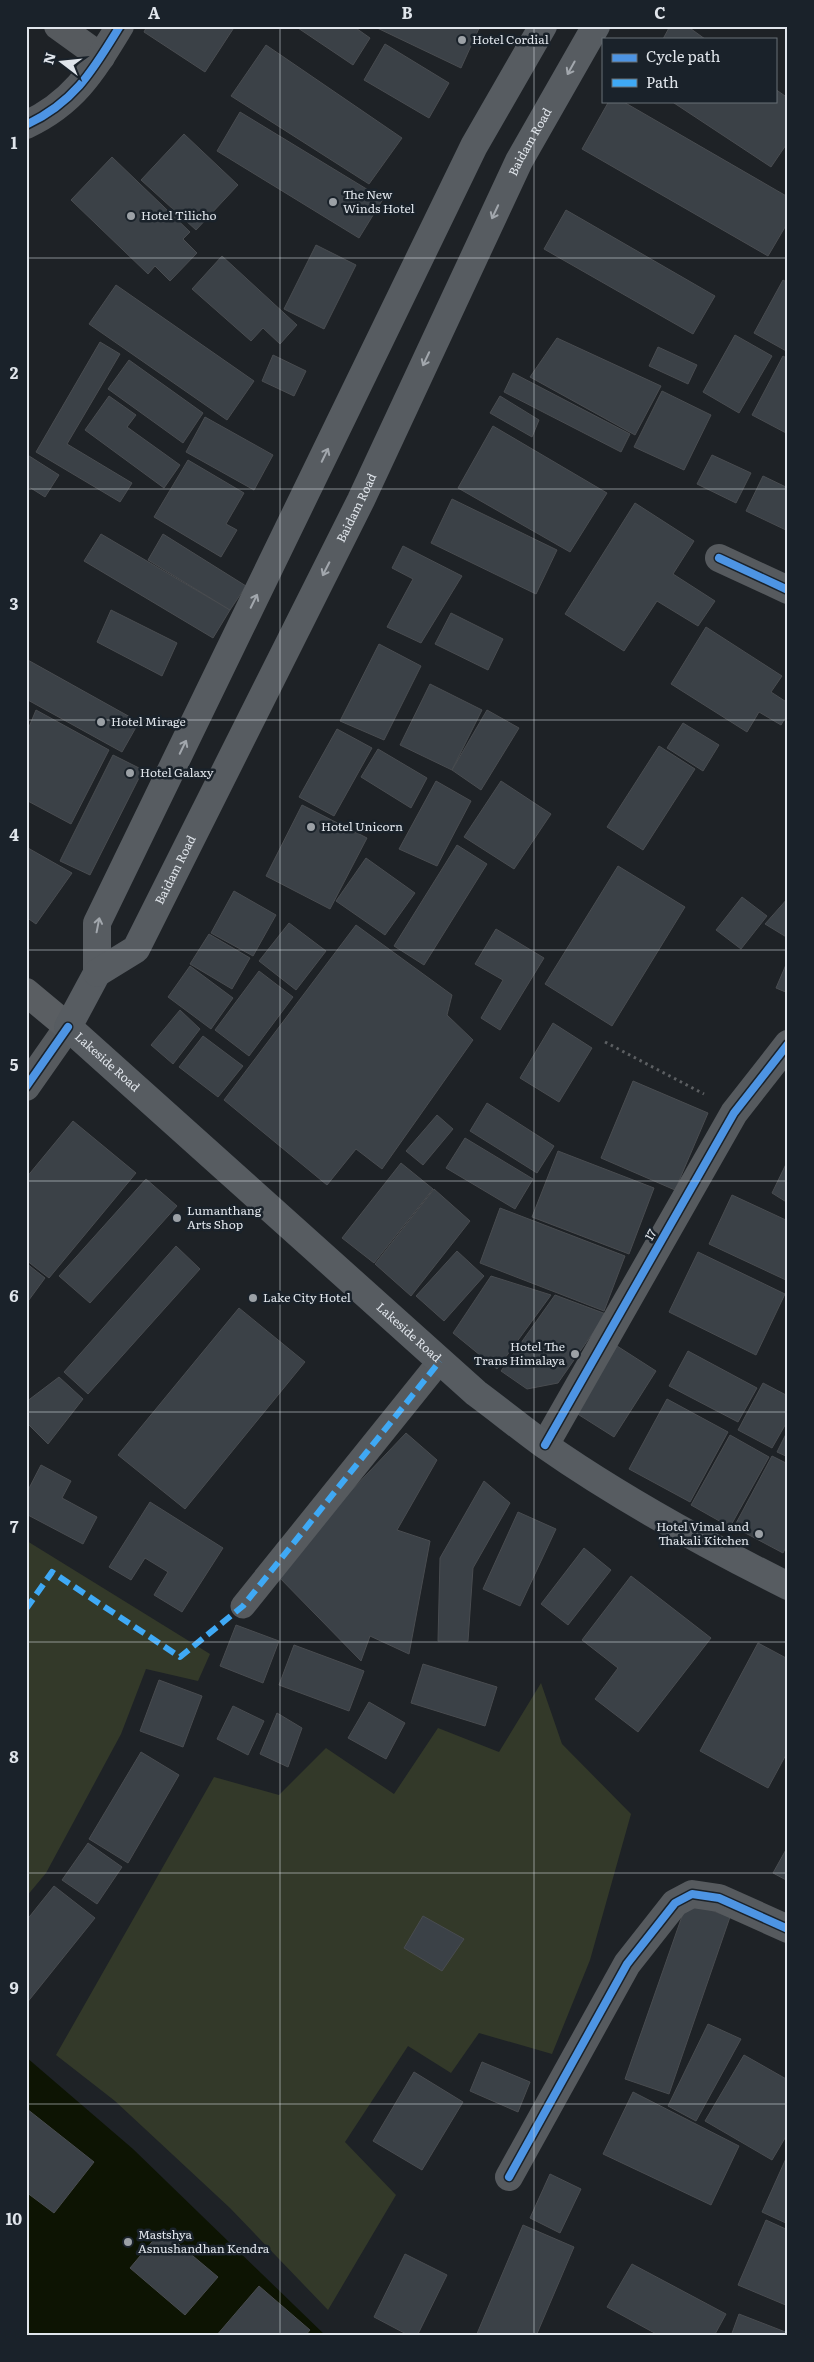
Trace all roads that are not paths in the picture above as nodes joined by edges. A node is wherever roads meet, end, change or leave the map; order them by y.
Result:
1 (58, 26) edge
2 (120, 26) edge
3 (543, 26) edge
4 (596, 26) edge
5 (101, 57) junction
6 (26, 125) edge
7 (719, 558) dead end
8 (788, 590) edge
9 (97, 973) junction
10 (26, 992) edge
11 (68, 1028) junction
12 (788, 1044) edge
13 (26, 1086) edge
14 (440, 1361) junction
15 (545, 1445) junction
16 (788, 1586) edge
17 (242, 1606) dead end
18 (788, 1929) edge
19 (509, 2177) dead end

1 - 5 street
2 - 5 street
9 -> 3 main road
4 -> 9 main road, Baidam Road
5 - 6 street
7 - 8 street
9 - 11 main road
10 - 11 main road
11 - 13 street
11 - 14 main road, Lakeside Road
12 - 15 street, 17 / 17
14 - 15 main road, Lakeside Road
14 - 17 street
15 - 16 main road, Lakeside Road
18 - 19 street

